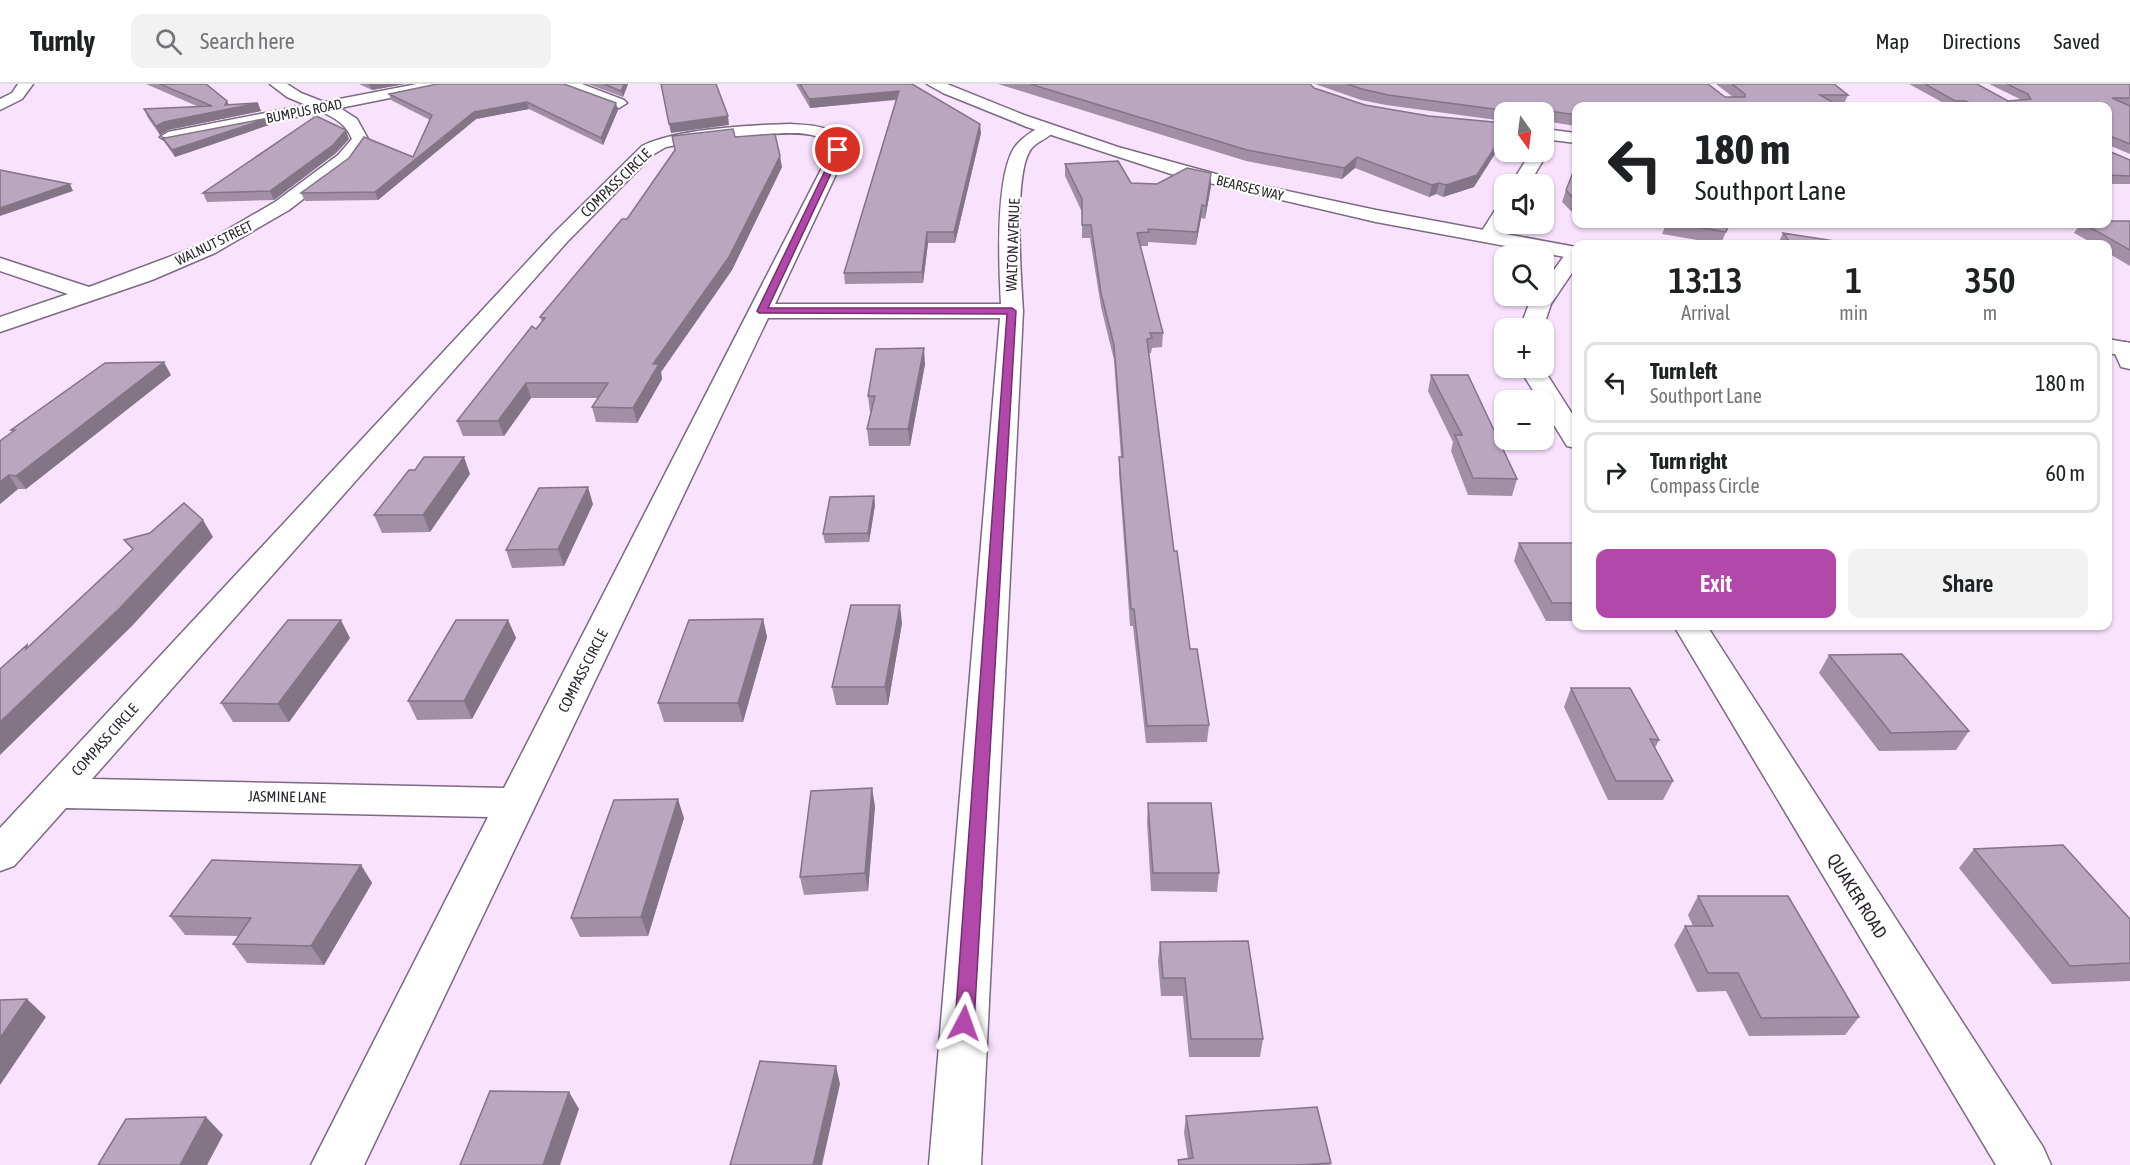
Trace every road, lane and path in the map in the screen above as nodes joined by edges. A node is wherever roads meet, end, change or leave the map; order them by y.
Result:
1 (26, 84) edge
2 (277, 84) edge
3 (440, 84) edge
4 (568, 84) edge
5 (934, 84) edge
6 (619, 103) edge
7 (0, 105) edge
8 (326, 106) junction
9 (1048, 129) junction
10 (168, 137) edge
11 (1554, 137) edge
12 (1572, 138) edge
13 (1494, 228) edge
14 (1488, 237) junction
15 (1572, 252) edge
16 (1572, 259) edge
17 (0, 264) edge
18 (89, 294) junction
19 (762, 311) junction
20 (1012, 311) junction
21 (1535, 318) edge
22 (0, 325) edge
23 (1538, 378) edge
24 (1572, 433) edge
25 (1693, 630) edge
26 (57, 793) junction
27 (517, 803) junction
28 (0, 855) edge
29 (337, 1165) edge
30 (955, 1165) edge
31 (2025, 1165) edge

1 - 7 street
2 - 8 street
3 - 8 street, BUMPUS ROAD
4 - 6 street
5 - 9 street, BEARSES WAY
8 - 10 street, BUMPUS ROAD
8 - 18 street, WALNUT STREET
9 - 14 street, BEARSES WAY
9 - 20 street, WALTON AVENUE
11 - 12 street
13 - 14 street
14 - 15 street, BEARSES WAY
16 - 21 street
17 - 18 street
18 - 22 street, WALNUT STREET
19 - 20 street
19 - 26 street, COMPASS CIRCLE
19 - 27 street, COMPASS CIRCLE
20 - 30 street, WALTON AVENUE
23 - 24 street
25 - 31 street, QUAKER ROAD
26 - 27 street, JASMINE LANE
26 - 28 street, COMPASS CIRCLE
27 - 29 street, COMPASS CIRCLE

